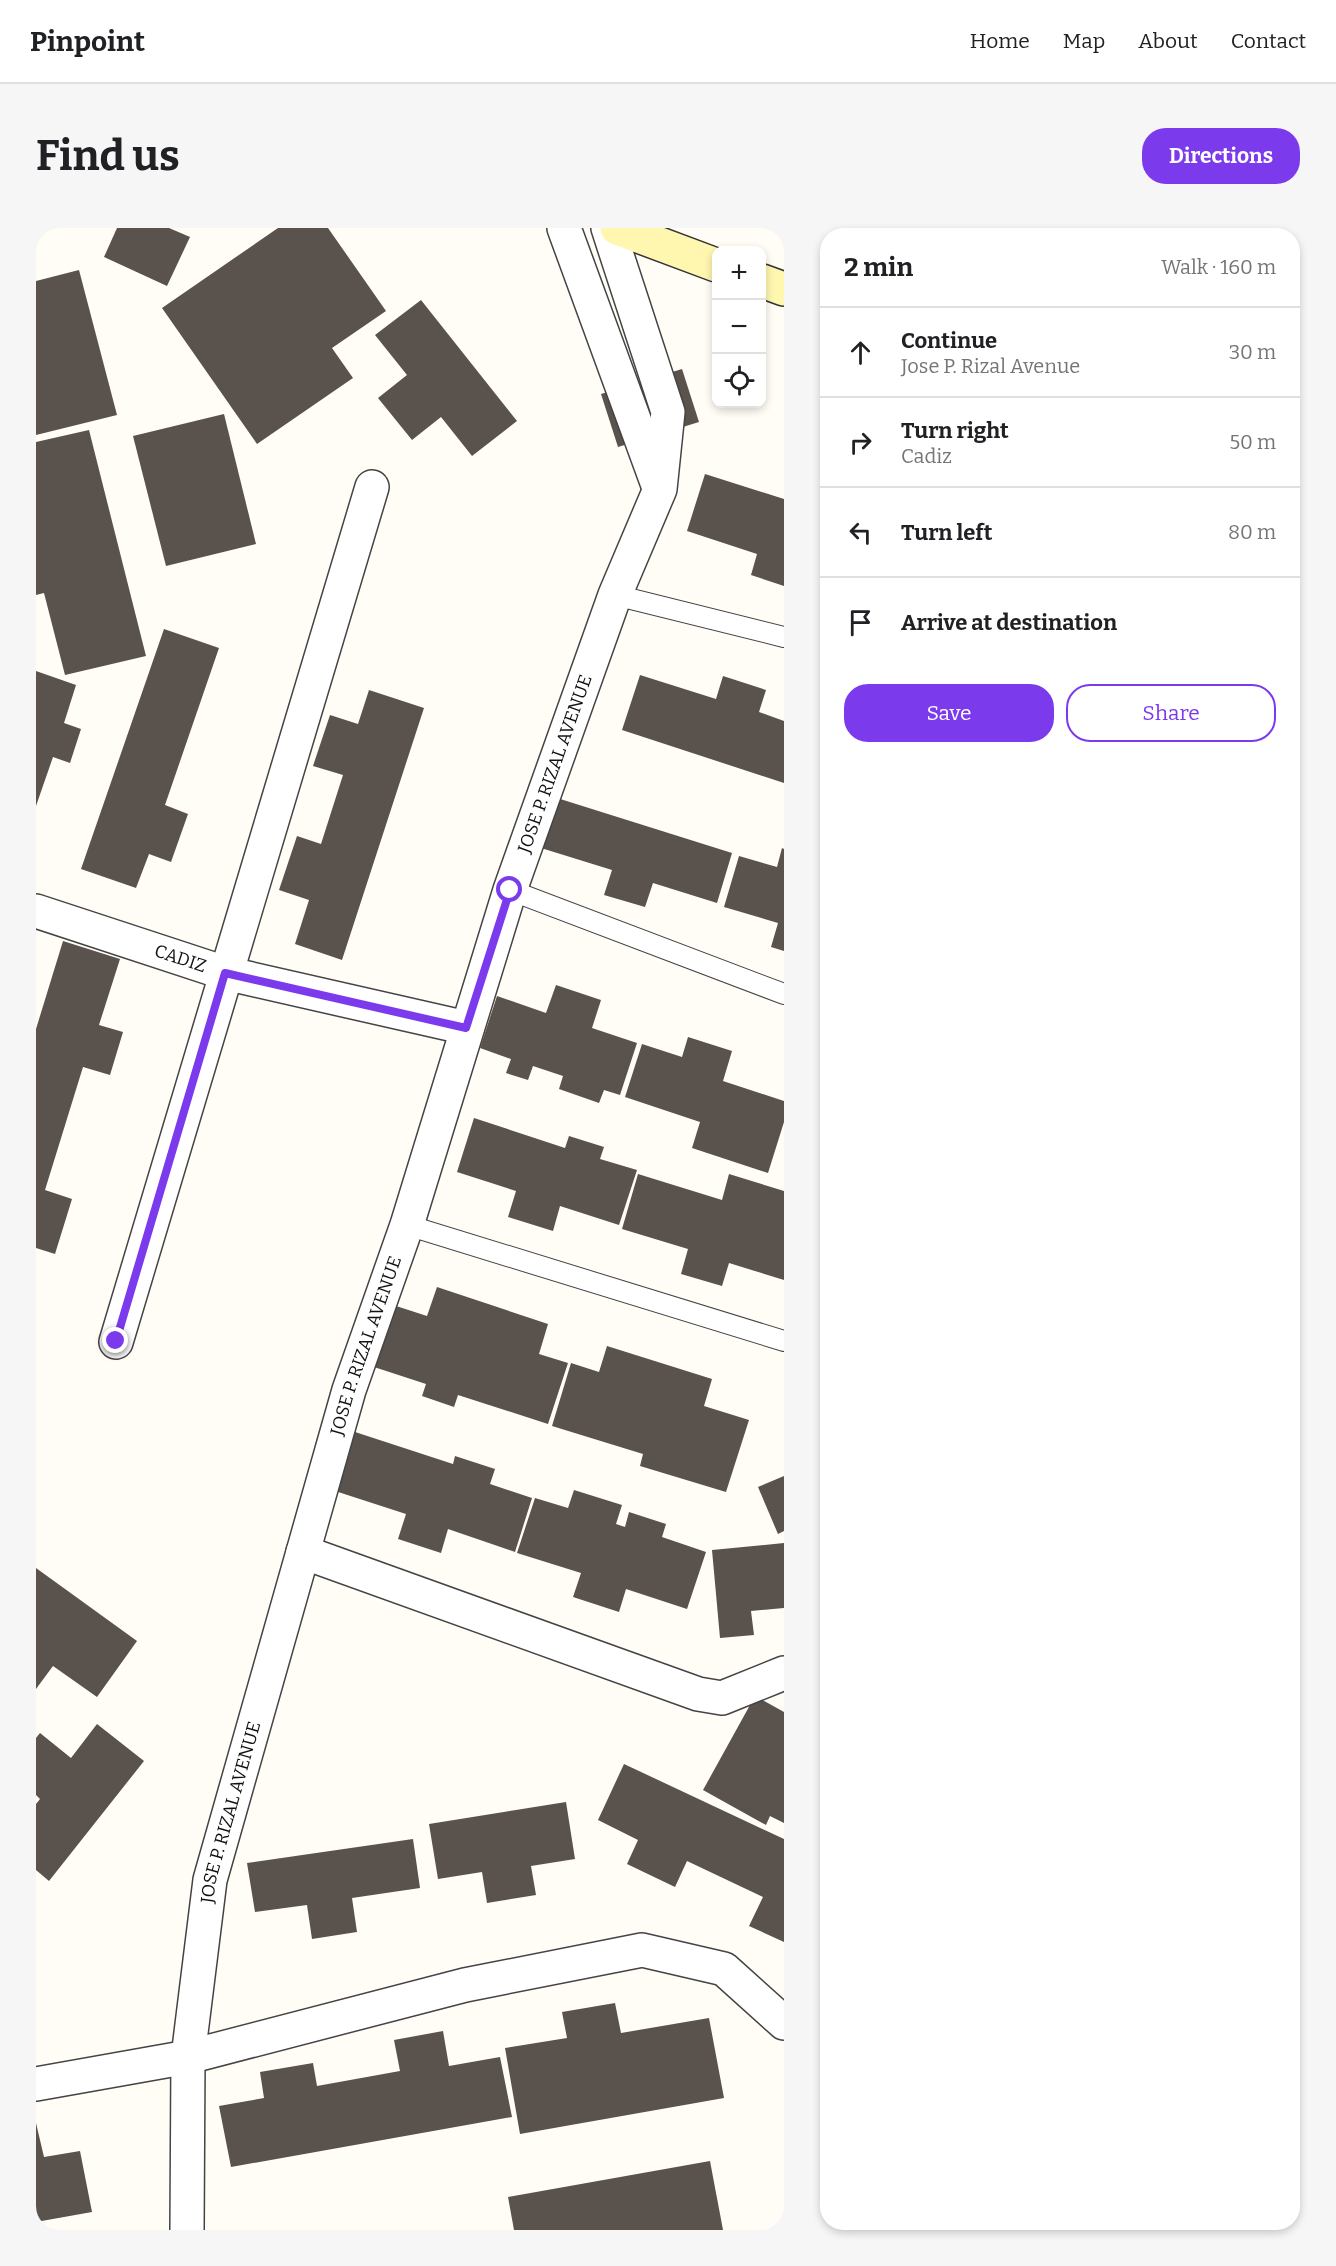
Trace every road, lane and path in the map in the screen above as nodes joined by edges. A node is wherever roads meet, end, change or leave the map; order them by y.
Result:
1 (564, 228) edge
2 (608, 228) edge
3 (617, 228) edge
4 (712, 263) edge
5 (766, 282) edge
6 (784, 289) edge
7 (372, 487) dead end
8 (660, 489) junction
9 (615, 595) junction
10 (784, 637) edge
11 (510, 890) junction
12 (36, 911) edge
13 (225, 973) junction
14 (784, 994) edge
15 (466, 1028) junction
16 (407, 1225) junction
17 (116, 1341) dead end
18 (784, 1341) edge
19 (303, 1552) junction
20 (784, 1673) edge
21 (784, 2023) edge
22 (188, 2057) junction
23 (36, 2084) edge
24 (187, 2230) edge

1 - 8 street
2 - 8 street, JOSE P. RIZAL AVENUE
3 - 4 main road
5 - 6 main road
7 - 13 street
8 - 9 street, JOSE P. RIZAL AVENUE
9 - 10 lane
9 - 11 street, JOSE P. RIZAL AVENUE
11 - 14 lane
11 - 15 street, JOSE P. RIZAL AVENUE
12 - 13 street, CADIZ
13 - 15 street, CADIZ
13 - 17 street
15 - 16 street, JOSE P. RIZAL AVENUE
16 - 18 lane
16 - 19 street, JOSE P. RIZAL AVENUE
19 - 20 street
19 - 22 street, JOSE P. RIZAL AVENUE
21 - 22 street
22 - 23 street
22 - 24 street, JOSE P. RIZAL AVENUE

